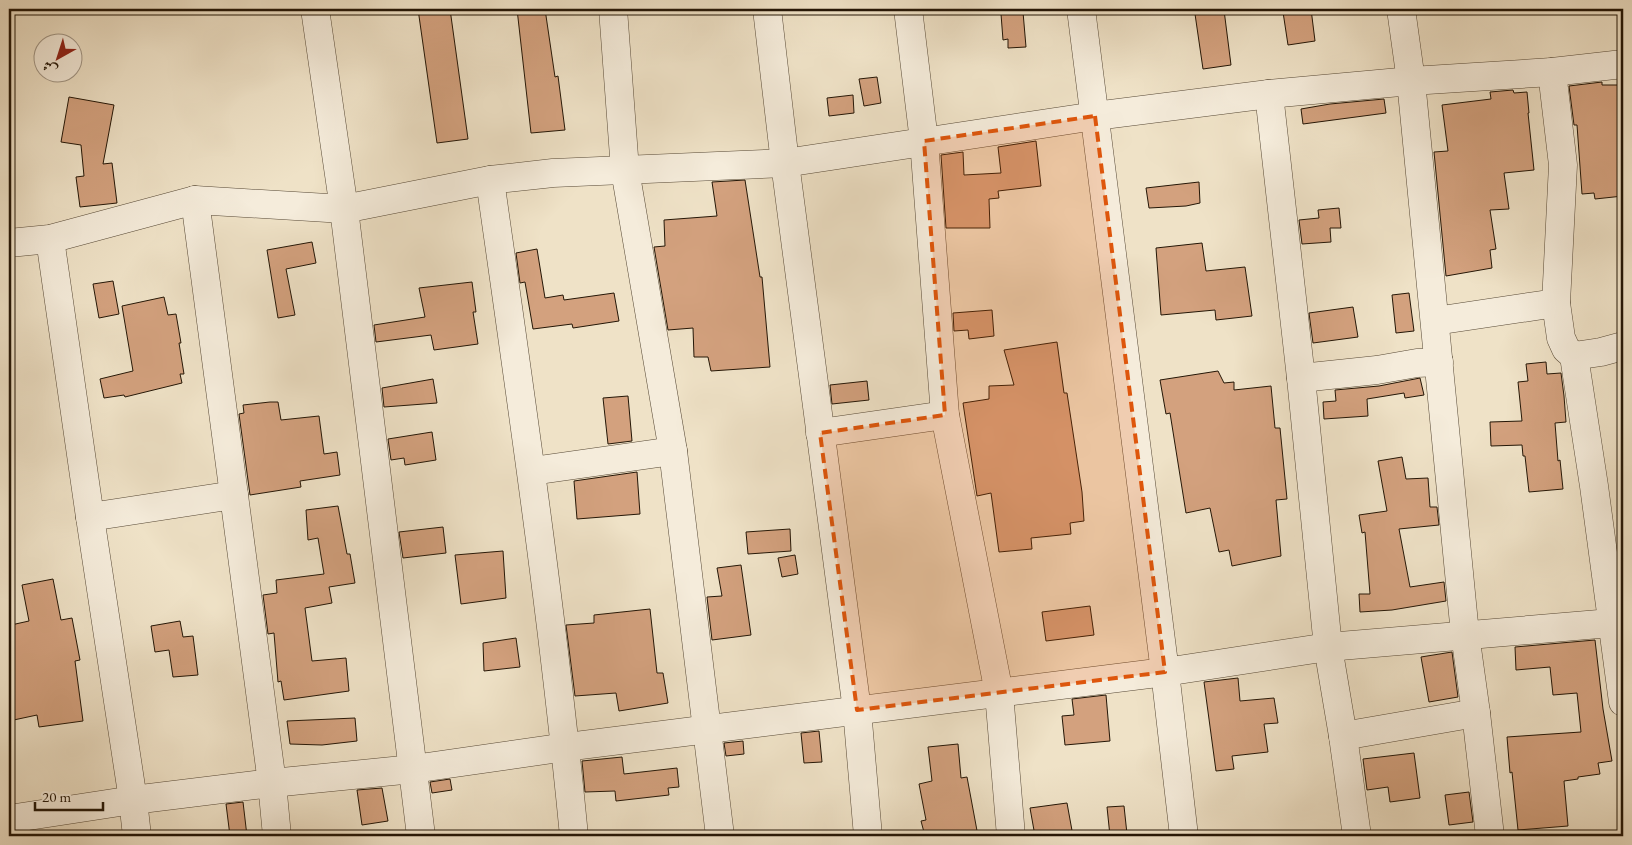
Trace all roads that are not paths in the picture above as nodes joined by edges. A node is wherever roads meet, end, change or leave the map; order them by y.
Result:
1 (315, 9) edge
2 (613, 9) edge
3 (767, 9) edge
4 (908, 9) edge
5 (1081, 9) edge
6 (1401, 9) edge
7 (1623, 64) edge
8 (1552, 72) junction
9 (1411, 81) junction
10 (1268, 94) junction
11 (1095, 116) junction
12 (924, 141) junction
13 (785, 163) junction
14 (625, 170) junction
15 (490, 180) junction
16 (195, 200) junction
17 (344, 209) junction
18 (50, 239) junction
19 (9, 243) edge
20 (1556, 303) junction
21 (1435, 320) junction
22 (1623, 346) edge
23 (1574, 356) junction
24 (1439, 362) junction
25 (1301, 378) junction
26 (945, 415) junction
27 (820, 433) junction
28 (673, 451) junction
29 (532, 471) junction
30 (234, 495) junction
31 (90, 517) junction
32 (1618, 622) edge
33 (1465, 634) junction
34 (1328, 647) junction
35 (1165, 672) junction
36 (999, 692) junction
37 (1623, 702) edge
38 (857, 710) junction
39 (1476, 713) junction
40 (708, 729) junction
41 (1343, 736) junction
42 (566, 747) junction
43 (413, 769) junction
44 (272, 784) junction
45 (133, 800) junction
46 (9, 819) edge
47 (137, 836) edge
48 (277, 836) edge
49 (421, 836) edge
50 (574, 836) edge
51 (720, 836) edge
52 (868, 836) edge
53 (1011, 836) edge
54 (1184, 836) edge
55 (1357, 836) edge
56 (1490, 836) edge

1 - 17 street
2 - 14 street
3 - 13 street
4 - 12 street
5 - 11 street
6 - 9 street
7 - 8 street
8 - 9 street
8 - 20 street
9 - 10 street
9 - 21 street
10 - 11 street
10 - 25 street
11 - 12 street
11 - 35 street
12 - 13 street
12 - 26 street
13 - 14 street
13 - 27 street
14 - 15 street
14 - 28 street
15 - 17 street
15 - 29 street
16 - 17 street
16 - 18 street
16 - 30 street
17 - 43 street
18 - 19 street
18 - 31 street
20 - 21 street
20 - 23 street
21 - 24 street
22 - 23 street
23 - 32 street
24 - 25 street
24 - 33 street
25 - 34 street
26 - 27 street
26 - 36 street
27 - 38 street
28 - 29 street
28 - 40 street
29 - 42 street
30 - 31 street
30 - 44 street
31 - 45 street
32 - 33 street
32 - 37 street
33 - 34 street
33 - 39 street
34 - 35 street
34 - 41 street
35 - 36 street
35 - 54 street
36 - 38 street
36 - 53 street
38 - 40 street
38 - 52 street
39 - 41 street
39 - 56 street
40 - 42 street
40 - 51 street
41 - 55 street
42 - 43 street
42 - 50 street
43 - 44 street
43 - 49 street
44 - 45 street
44 - 48 street
45 - 46 street
45 - 47 street

